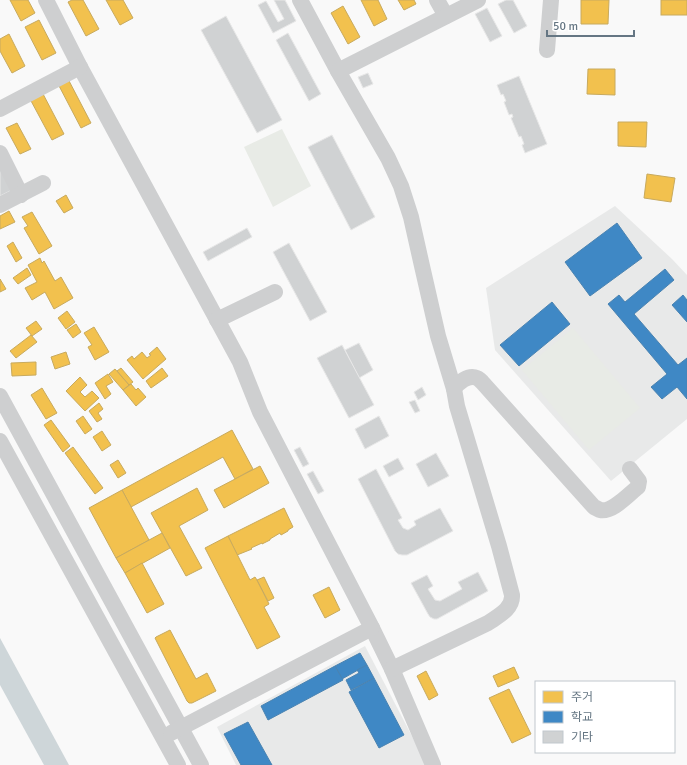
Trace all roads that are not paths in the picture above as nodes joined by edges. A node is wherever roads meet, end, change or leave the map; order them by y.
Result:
1 (46, 0) edge
2 (300, 0) edge
3 (437, 0) edge
4 (478, 0) edge
5 (551, 0) edge
6 (446, 16) junction
7 (547, 50) dead end
8 (80, 67) junction
9 (338, 71) junction
10 (0, 109) edge
11 (0, 153) edge
12 (43, 183) dead end
13 (21, 195) junction
14 (0, 205) edge
15 (276, 292) dead end
16 (217, 320) junction
17 (454, 389) junction
18 (0, 396) edge
19 (0, 441) edge
20 (630, 468) dead end
21 (372, 628) junction
22 (392, 669) junction
23 (181, 728) junction
24 (163, 738) junction
25 (178, 765) edge
26 (201, 765) edge
27 (433, 765) edge

1 - 8 street
2 - 9 street
3 - 6 street
4 - 6 street
5 - 7 street
6 - 9 street
8 - 10 street
8 - 16 street
9 - 17 street
11 - 13 street
12 - 13 street
13 - 14 street
15 - 16 street
16 - 21 street
17 - 20 street
17 - 22 street
18 - 23 street
19 - 24 street
21 - 22 street
21 - 23 street
22 - 27 street
23 - 24 street
23 - 26 street
24 - 25 street

